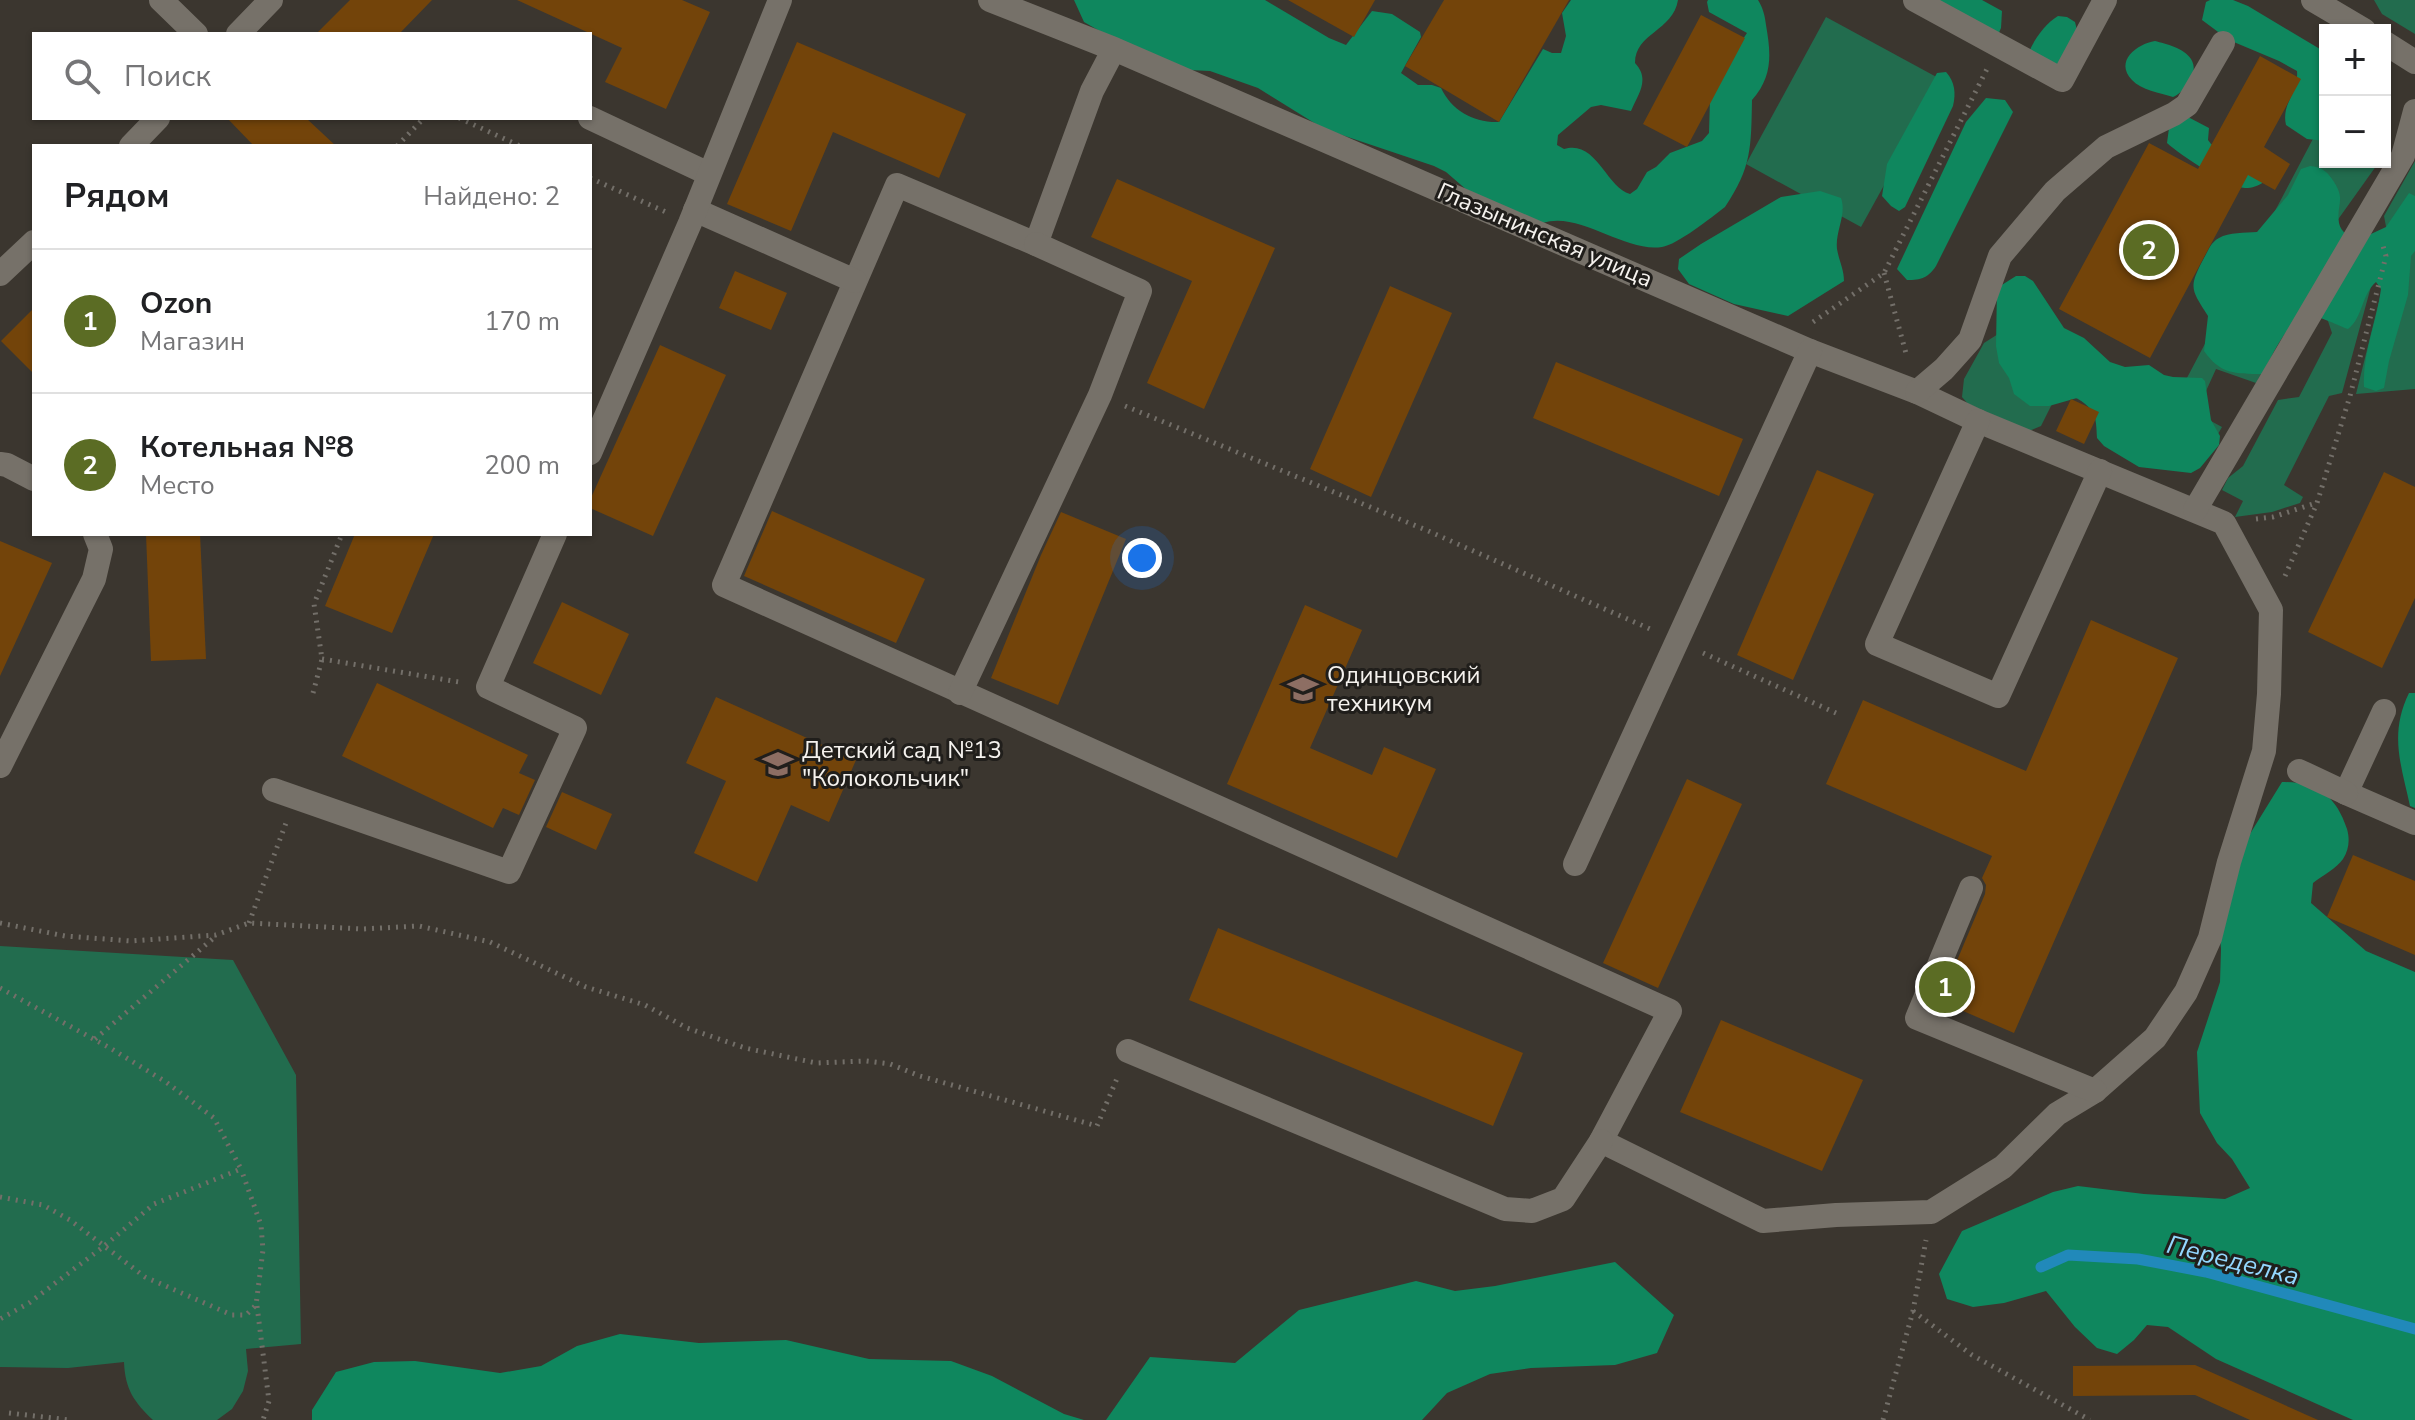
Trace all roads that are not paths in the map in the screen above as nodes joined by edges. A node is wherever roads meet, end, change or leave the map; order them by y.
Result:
1 (161, 0) edge
2 (271, 0) edge
3 (780, 0) edge
4 (990, 0) edge
5 (1915, 0) edge
6 (2105, 0) edge
7 (2313, 0) edge
8 (2354, 24) edge
9 (194, 32) edge
10 (240, 32) edge
11 (2223, 43) dead end
12 (2391, 47) edge
13 (1114, 49) junction
14 (2415, 62) edge
15 (2415, 111) edge
16 (592, 119) edge
17 (156, 120) edge
18 (133, 144) edge
19 (709, 174) junction
20 (693, 217) junction
21 (32, 244) edge
22 (1036, 244) junction
23 (0, 274) edge
24 (855, 281) junction
25 (1810, 351) junction
26 (1917, 392) junction
27 (1978, 421) junction
28 (592, 448) edge
29 (0, 464) edge
30 (2100, 471) junction
31 (32, 478) edge
32 (2195, 510) junction
33 (96, 536) edge
34 (554, 536) edge
35 (960, 693) junction
36 (2384, 711) dead end
37 (0, 766) edge
38 (2299, 771) dead end
39 (2346, 793) junction
40 (285, 794) road end
41 (2415, 823) edge
42 (1575, 864) dead end
43 (1971, 888) dead end
44 (1128, 1051) road end
45 (2095, 1091) junction
46 (1601, 1141) junction

1 - 9 street
2 - 10 street
3 - 19 street
4 - 13 street, Глазынинская улица
5 - 6 street
7 - 8 street
11 - 26 street
12 - 14 street
13 - 22 street
13 - 25 street, Глазынинская улица
15 - 32 street
16 - 19 street
17 - 18 street
19 - 20 street
20 - 24 street
20 - 28 street
21 - 23 street
22 - 24 street
22 - 35 street
24 - 35 street
25 - 26 street, Глазынинская улица
25 - 42 street
26 - 27 street, Глазынинская улица
27 - 30 street, Глазынинская улица
27 - 30 street
29 - 31 street
30 - 32 street, Глазынинская улица
32 - 45 street, Глазынинская улица
33 - 37 street
34 - 40 street
35 - 46 street
36 - 39 street
38 - 39 street
39 - 41 street
43 - 45 street
44 - 46 street
45 - 46 street

